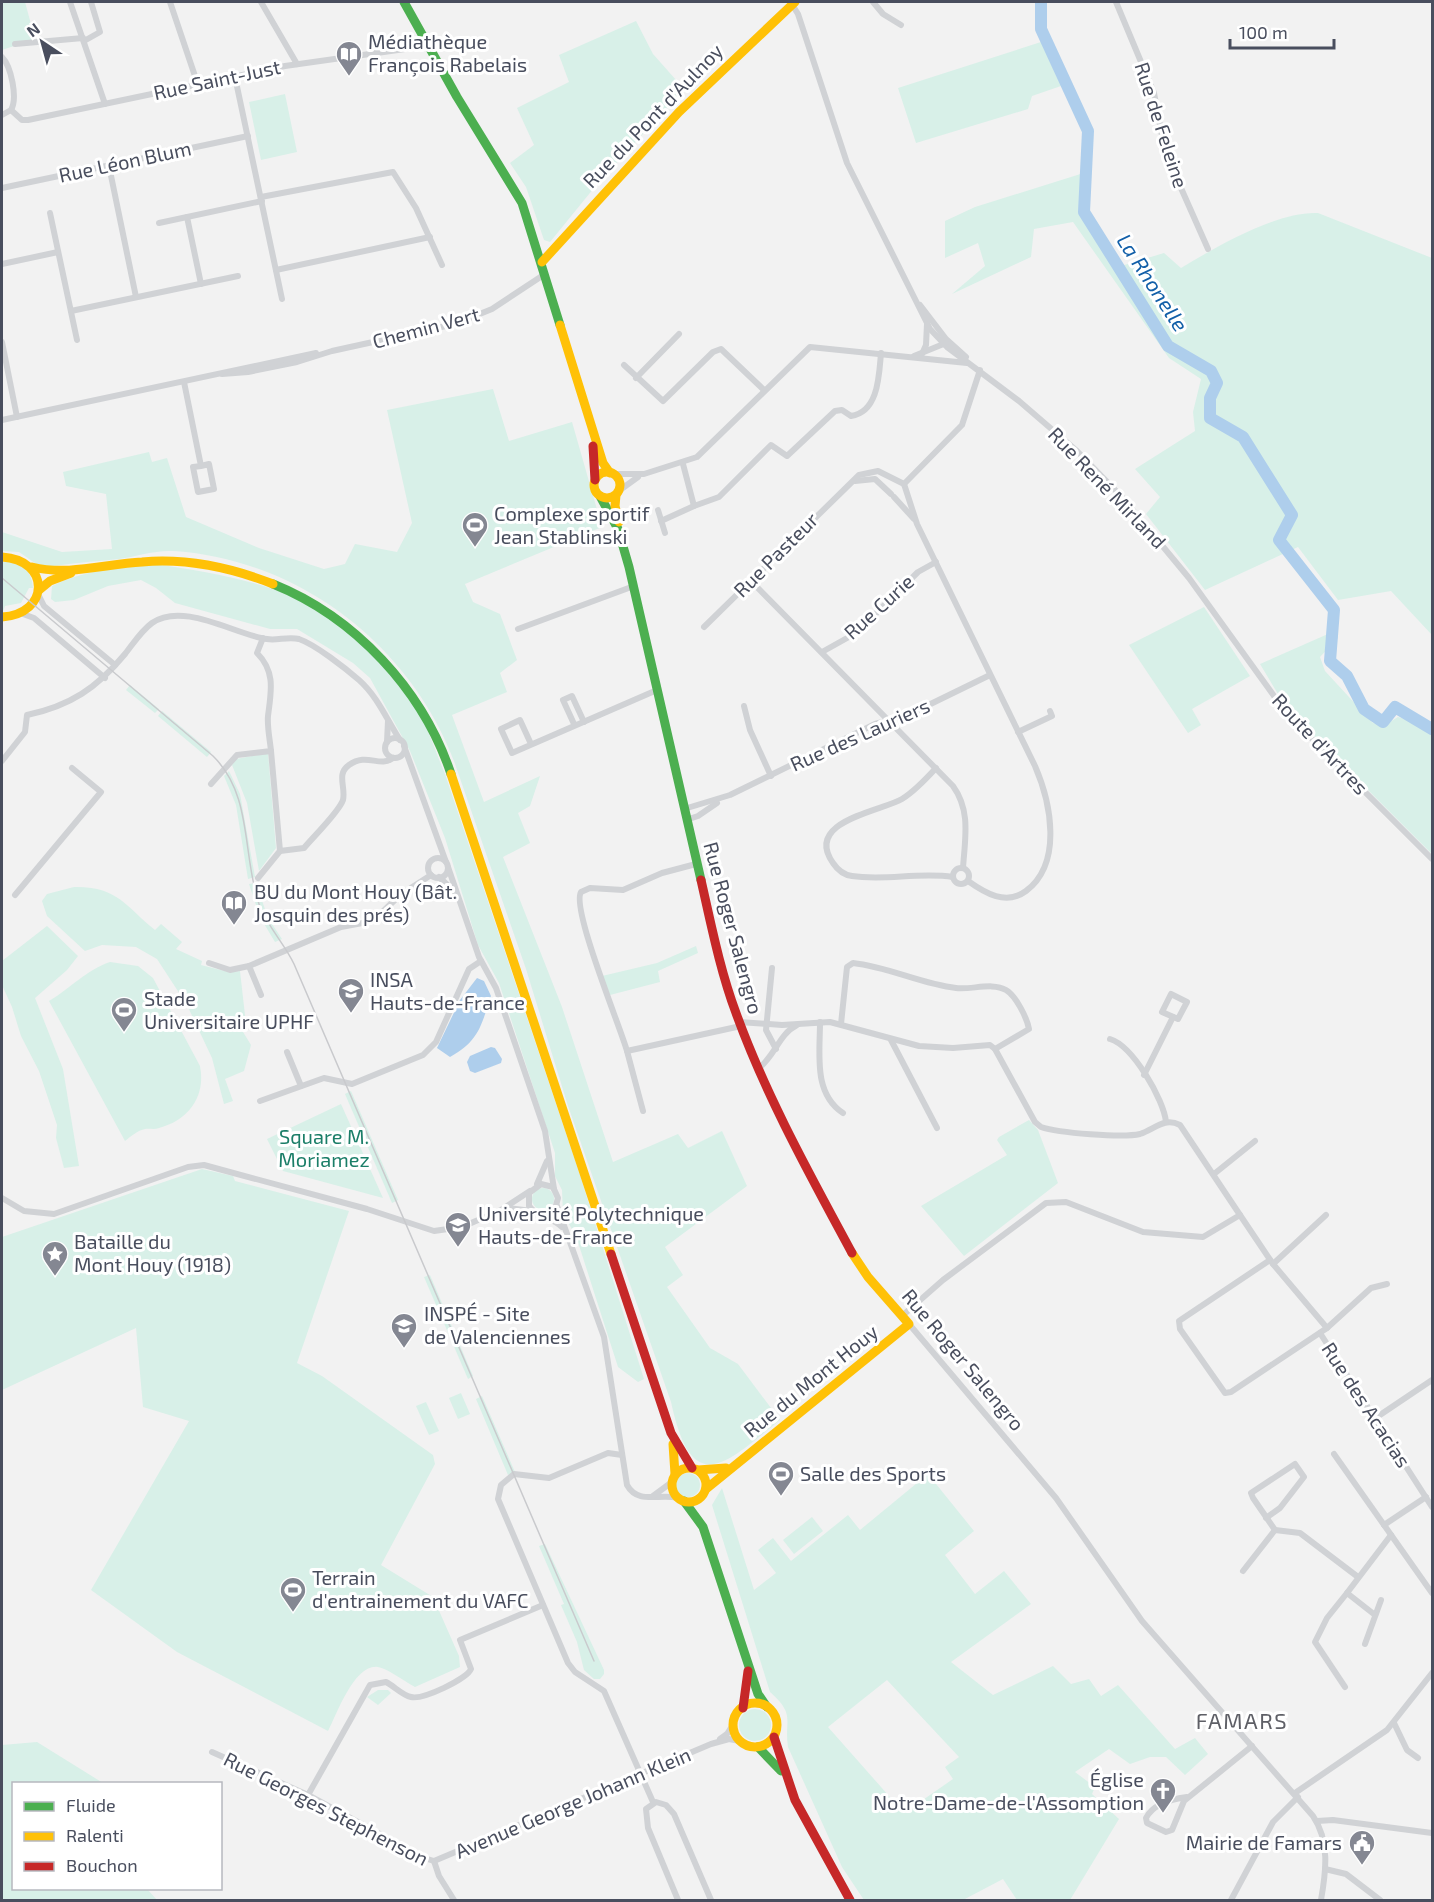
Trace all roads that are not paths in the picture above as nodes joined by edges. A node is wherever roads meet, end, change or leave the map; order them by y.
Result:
1 (70, 2) edge
2 (91, 2) edge
3 (170, 2) edge
4 (261, 2) edge
5 (404, 2) edge
6 (873, 2) edge
7 (1116, 2) edge
8 (794, 4) edge
9 (901, 25) dead end
10 (83, 39) junction
11 (426, 42) junction
12 (15, 44) dead end
13 (2, 57) edge
14 (297, 64) junction
15 (236, 76) junction
16 (198, 84) junction
17 (105, 104) junction
18 (12, 110) junction
19 (2, 115) edge
20 (248, 136) junction
21 (109, 166) junction
22 (2, 188) edge
23 (261, 199) junction
24 (50, 213) dead end
25 (187, 217) junction
26 (159, 223) dead end
27 (430, 237) junction
28 (1208, 249) dead end
29 (58, 252) junction
30 (542, 262) junction
31 (2, 264) edge
32 (442, 265) dead end
33 (276, 270) junction
34 (546, 273) junction
35 (238, 276) dead end
36 (201, 284) junction
37 (914, 296) junction
38 (136, 297) junction
39 (282, 299) dead end
40 (71, 311) junction
41 (927, 324) junction
42 (679, 334) dead end
43 (77, 339) dead end
44 (2, 342) edge
45 (946, 344) junction
46 (881, 353) junction
47 (922, 354) junction
48 (914, 356) junction
49 (935, 359) junction
50 (968, 363) junction
51 (624, 365) dead end
52 (980, 370) junction
53 (636, 378) junction
54 (184, 382) junction
55 (764, 390) junction
56 (17, 417) junction
57 (2, 420) edge
58 (591, 426) junction
59 (766, 440) dead end
60 (771, 445) junction
61 (683, 464) junction
62 (201, 466) junction
63 (612, 473) junction
64 (644, 474) junction
65 (595, 481) junction
66 (900, 483) junction
67 (849, 484) junction
68 (618, 492) junction
69 (906, 493) junction
70 (893, 495) junction
71 (600, 496) junction
72 (694, 506) junction
73 (658, 510) dead end
74 (661, 520) junction
75 (917, 524) junction
76 (665, 533) dead end
77 (621, 537) junction
78 (2, 557) edge
79 (936, 562) junction
80 (32, 567) junction
81 (86, 568) junction
82 (751, 581) junction
83 (634, 586) junction
84 (38, 592) junction
85 (23, 614) junction
86 (2, 617) edge
87 (1220, 619) joint
88 (704, 627) dead end
89 (518, 629) dead end
90 (263, 638) junction
91 (822, 652) junction
92 (115, 666) junction
93 (990, 675) junction
94 (105, 678) junction
95 (657, 690) junction
96 (744, 706) dead end
97 (1050, 711) dead end
98 (387, 714) junction
99 (888, 720) junction
100 (585, 722) junction
101 (574, 724) junction
102 (1018, 732) junction
103 (387, 742) junction
104 (402, 743) junction
105 (531, 744) junction
106 (271, 751) junction
107 (395, 758) junction
108 (2, 761) edge
109 (72, 768) dead end
110 (936, 768) junction
111 (416, 773) junction
112 (771, 776) junction
113 (211, 784) dead end
114 (730, 795) junction
115 (684, 809) junction
116 (686, 820) junction
117 (438, 839) junction
118 (280, 851) junction
119 (1432, 859) edge
120 (434, 860) junction
121 (447, 864) junction
122 (696, 864) junction
123 (963, 868) junction
124 (431, 875) junction
125 (953, 877) junction
126 (258, 878) dead end
127 (439, 878) junction
128 (968, 881) junction
129 (15, 895) dead end
130 (459, 897) junction
131 (481, 961) junction
132 (208, 963) dead end
133 (249, 966) junction
134 (772, 968) dead end
135 (261, 995) dead end
136 (1173, 1017) dead end
137 (820, 1022) junction
138 (767, 1023) junction
139 (740, 1024) junction
140 (798, 1024) junction
141 (841, 1024) junction
142 (1110, 1039) dead end
143 (891, 1040) junction
144 (776, 1049) junction
145 (995, 1049) junction
146 (627, 1051) junction
147 (287, 1053) dead end
148 (759, 1068) junction
149 (1144, 1075) junction
150 (301, 1086) junction
151 (260, 1101) dead end
152 (643, 1111) dead end
153 (843, 1113) dead end
154 (1166, 1122) junction
155 (937, 1128) dead end
156 (1255, 1141) dead end
157 (548, 1155) junction
158 (1214, 1174) junction
159 (533, 1189) junction
160 (554, 1189) junction
161 (2, 1198) edge
162 (557, 1206) junction
163 (501, 1210) junction
164 (535, 1212) junction
165 (545, 1214) junction
166 (1240, 1215) junction
167 (1326, 1215) dead end
168 (565, 1230) junction
169 (1272, 1262) junction
170 (1387, 1284) dead end
171 (902, 1316) junction
172 (909, 1324) junction
173 (1327, 1328) junction
174 (1320, 1333) junction
175 (1432, 1380) edge
176 (1374, 1419) junction
177 (671, 1432) junction
178 (1334, 1454) dead end
179 (622, 1455) junction
180 (734, 1466) junction
181 (695, 1469) junction
182 (673, 1478) junction
183 (704, 1492) junction
184 (649, 1497) junction
185 (1428, 1497) edge
186 (681, 1500) junction
187 (1432, 1507) edge
188 (1266, 1518) junction
189 (1384, 1525) junction
190 (703, 1527) junction
191 (1275, 1530) junction
192 (1391, 1535) junction
193 (1243, 1571) dead end
194 (1358, 1578) junction
195 (1347, 1593) junction
196 (1432, 1593) edge
197 (1381, 1600) dead end
198 (543, 1605) junction
199 (1375, 1615) junction
200 (1365, 1644) dead end
201 (748, 1663) junction
202 (1432, 1673) edge
203 (1345, 1687) dead end
204 (767, 1707) junction
205 (743, 1708) junction
206 (734, 1723) junction
207 (1394, 1723) junction
208 (774, 1737) junction
209 (740, 1741) junction
210 (711, 1744) junction
211 (1252, 1746) junction
212 (758, 1747) junction
213 (212, 1752) dead end
214 (1418, 1758) dead end
215 (641, 1774) junction
216 (790, 1786) junction
217 (308, 1795) junction
218 (1296, 1795) junction
219 (1187, 1797) junction
220 (653, 1803) junction
221 (1317, 1821) junction
222 (1432, 1833) edge
223 (435, 1861) junction
224 (1325, 1869) junction
225 (454, 1900) edge
226 (678, 1900) edge
227 (711, 1900) edge
228 (850, 1900) edge
229 (1231, 1900) edge
230 (1321, 1900) edge
231 (1380, 1900) edge

1 - 10 street
2 - 10 street
3 - 16 street
4 - 14 street
5 - 11 street
6 - 9 street
7 - 28 street, Rue de Feleine
8 - 30 street, Rue du Pont d'Aulnoy
8 - 37 street, Rue René Mirland
10 - 12 street
10 - 17 street
11 - 14 street, Rue Saint-Just
11 - 30 street
13 - 18 street
14 - 15 street, Rue Saint-Just
15 - 16 street, Rue Saint-Just
15 - 20 street
16 - 17 street, Rue Saint-Just
17 - 18 street, Rue Saint-Just
18 - 19 street
20 - 21 street, Rue Léon Blum
20 - 23 street
21 - 22 street, Rue Léon Blum
21 - 38 street
23 - 25 street
23 - 27 street
23 - 33 street
24 - 29 street
25 - 26 street
25 - 36 street
27 - 32 street
27 - 33 street
29 - 31 street
29 - 40 street
30 - 34 street
33 - 39 street
34 - 54 street, Chemin Vert
34 - 58 street
35 - 36 street
36 - 38 street
37 - 41 street, Rue René Mirland
37 - 45 street, Rue René Mirland
38 - 40 street
40 - 43 street
41 - 45 street, Rue René Mirland
41 - 47 street
42 - 53 street
44 - 56 street
45 - 47 street
45 - 49 street
45 - 50 street, Rue René Mirland
45 - 52 street, Rue René Mirland
46 - 48 street
46 - 55 street
46 - 60 street
47 - 48 street
48 - 49 street
49 - 50 street
50 - 52 street, Rue René Mirland
51 - 53 street
52 - 66 street
52 - 87 street, Rue René Mirland
53 - 55 street
54 - 56 street, Chemin Vert
54 - 62 street
55 - 61 street
56 - 57 street, Chemin Vert
58 - 63 street
58 - 65 street
59 - 60 street
60 - 72 street
61 - 64 street
61 - 72 street
62 - 62 street
63 - 64 street
63 - 65 street
63 - 68 street
64 - 68 street
65 - 71 street
66 - 67 street, Rue Pasteur
66 - 69 street
66 - 70 street
67 - 70 street
67 - 82 street, Rue Pasteur
68 - 71 street
68 - 77 street
69 - 70 street
69 - 75 street, Rue Curie
70 - 75 street, Rue Curie
71 - 77 street
72 - 74 street
73 - 74 street
74 - 76 street
75 - 79 street, Rue Curie
77 - 83 street, Rue Roger Salengro
78 - 80 street
79 - 91 street, Rue Curie
79 - 93 street, Rue Curie
80 - 81 street
80 - 84 street
81 - 84 street
81 - 177 street
82 - 88 street, Rue Pasteur
82 - 91 street
83 - 89 street
83 - 95 street, Rue Roger Salengro
84 - 85 street
84 - 92 street
85 - 86 street
85 - 94 street
87 - 119 street, Route d'Artres
90 - 92 street
90 - 98 street
90 - 106 street
91 - 99 street
92 - 94 street
93 - 99 street, Rue des Lauriers
93 - 102 street, Rue Curie
94 - 108 street
95 - 100 street
95 - 115 street, Rue Roger Salengro
96 - 112 street
97 - 102 street
98 - 103 street
98 - 104 street
99 - 110 street
99 - 112 street, Rue des Lauriers
100 - 101 street
100 - 101 street
101 - 105 street
102 - 128 street, Rue Curie
103 - 104 street
103 - 107 street
104 - 107 street
104 - 111 street
105 - 105 street
106 - 113 street
106 - 118 street
107 - 111 street
107 - 118 street
109 - 129 street
110 - 123 street
110 - 125 street
111 - 117 street
112 - 114 street, Rue des Lauriers
114 - 115 street, Rue des Lauriers
114 - 116 street, Rue des Lauriers
115 - 116 street, Rue Roger Salengro
116 - 122 street, Rue Roger Salengro
117 - 120 street
117 - 121 street
118 - 126 street
120 - 121 street
120 - 124 street
121 - 127 street
121 - 130 street
122 - 139 street, Rue Roger Salengro
122 - 146 street
123 - 125 street
123 - 128 street
124 - 127 street
124 - 133 street
125 - 128 street
127 - 130 street
130 - 131 street
131 - 150 street
131 - 157 street
132 - 133 street
133 - 135 street
134 - 138 street
136 - 149 street
137 - 140 street
137 - 141 street
137 - 153 street
138 - 139 street
138 - 140 street
138 - 144 street
139 - 146 street
139 - 148 street, Rue Roger Salengro
140 - 144 street
141 - 143 street
141 - 145 street
142 - 149 street
143 - 145 street
143 - 155 street
144 - 148 street
145 - 154 street
146 - 152 street
147 - 150 street
148 - 171 street, Rue Roger Salengro
149 - 154 street
150 - 151 street
154 - 158 street
156 - 158 street
157 - 159 street
157 - 160 street
158 - 166 street
159 - 160 street
159 - 163 street
159 - 164 street
160 - 162 street
161 - 163 street
162 - 165 street
162 - 168 street
163 - 164 street
164 - 165 street
165 - 168 street
166 - 169 street
166 - 171 street
167 - 169 street
168 - 179 street
169 - 173 street
169 - 174 street
170 - 173 street
171 - 172 street, Rue Roger Salengro
172 - 180 street, Rue du Mont Houy
172 - 211 street, Rue Roger Salengro
173 - 174 street
174 - 176 street, Rue des Acacias
175 - 176 street
176 - 185 street, Rue des Acacias
177 - 181 street
177 - 182 street
178 - 189 street
179 - 184 street
179 - 198 street
180 - 181 street
180 - 183 street, Rue du Mont Houy
181 - 182 street
181 - 183 street
182 - 184 street
182 - 186 street
183 - 186 street
183 - 190 street
184 - 186 street
185 - 187 street, Rue des Acacias
185 - 189 street
186 - 190 street
188 - 188 street
188 - 191 street
189 - 192 street
190 - 201 street
191 - 193 street
191 - 194 street
192 - 194 street
192 - 196 street
194 - 195 street
195 - 199 street
195 - 203 street
197 - 199 street
198 - 215 street
198 - 217 street
199 - 200 street
201 - 204 street
201 - 205 street
202 - 207 street
204 - 205 street
204 - 208 street
205 - 206 street
206 - 209 street
206 - 210 street, Avenue George Johann Klein
207 - 214 street
207 - 218 street
208 - 212 street
208 - 216 street
209 - 210 street, Avenue George Johann Klein
209 - 212 street
210 - 215 street, Avenue George Johann Klein
211 - 218 street, Rue Roger Salengro
211 - 219 street
212 - 216 street
213 - 217 street, Rue Georges Stephenson
215 - 220 street
215 - 223 street, Avenue George Johann Klein
216 - 228 street
217 - 223 street, Rue Georges Stephenson
218 - 221 street, Rue Roger Salengro
218 - 229 street
219 - 219 street
220 - 226 street
220 - 227 street
221 - 222 street
221 - 224 street, Rue Roger Salengro
223 - 225 street, Rue Georges Stephenson
224 - 230 street, Rue Roger Salengro
224 - 231 street

